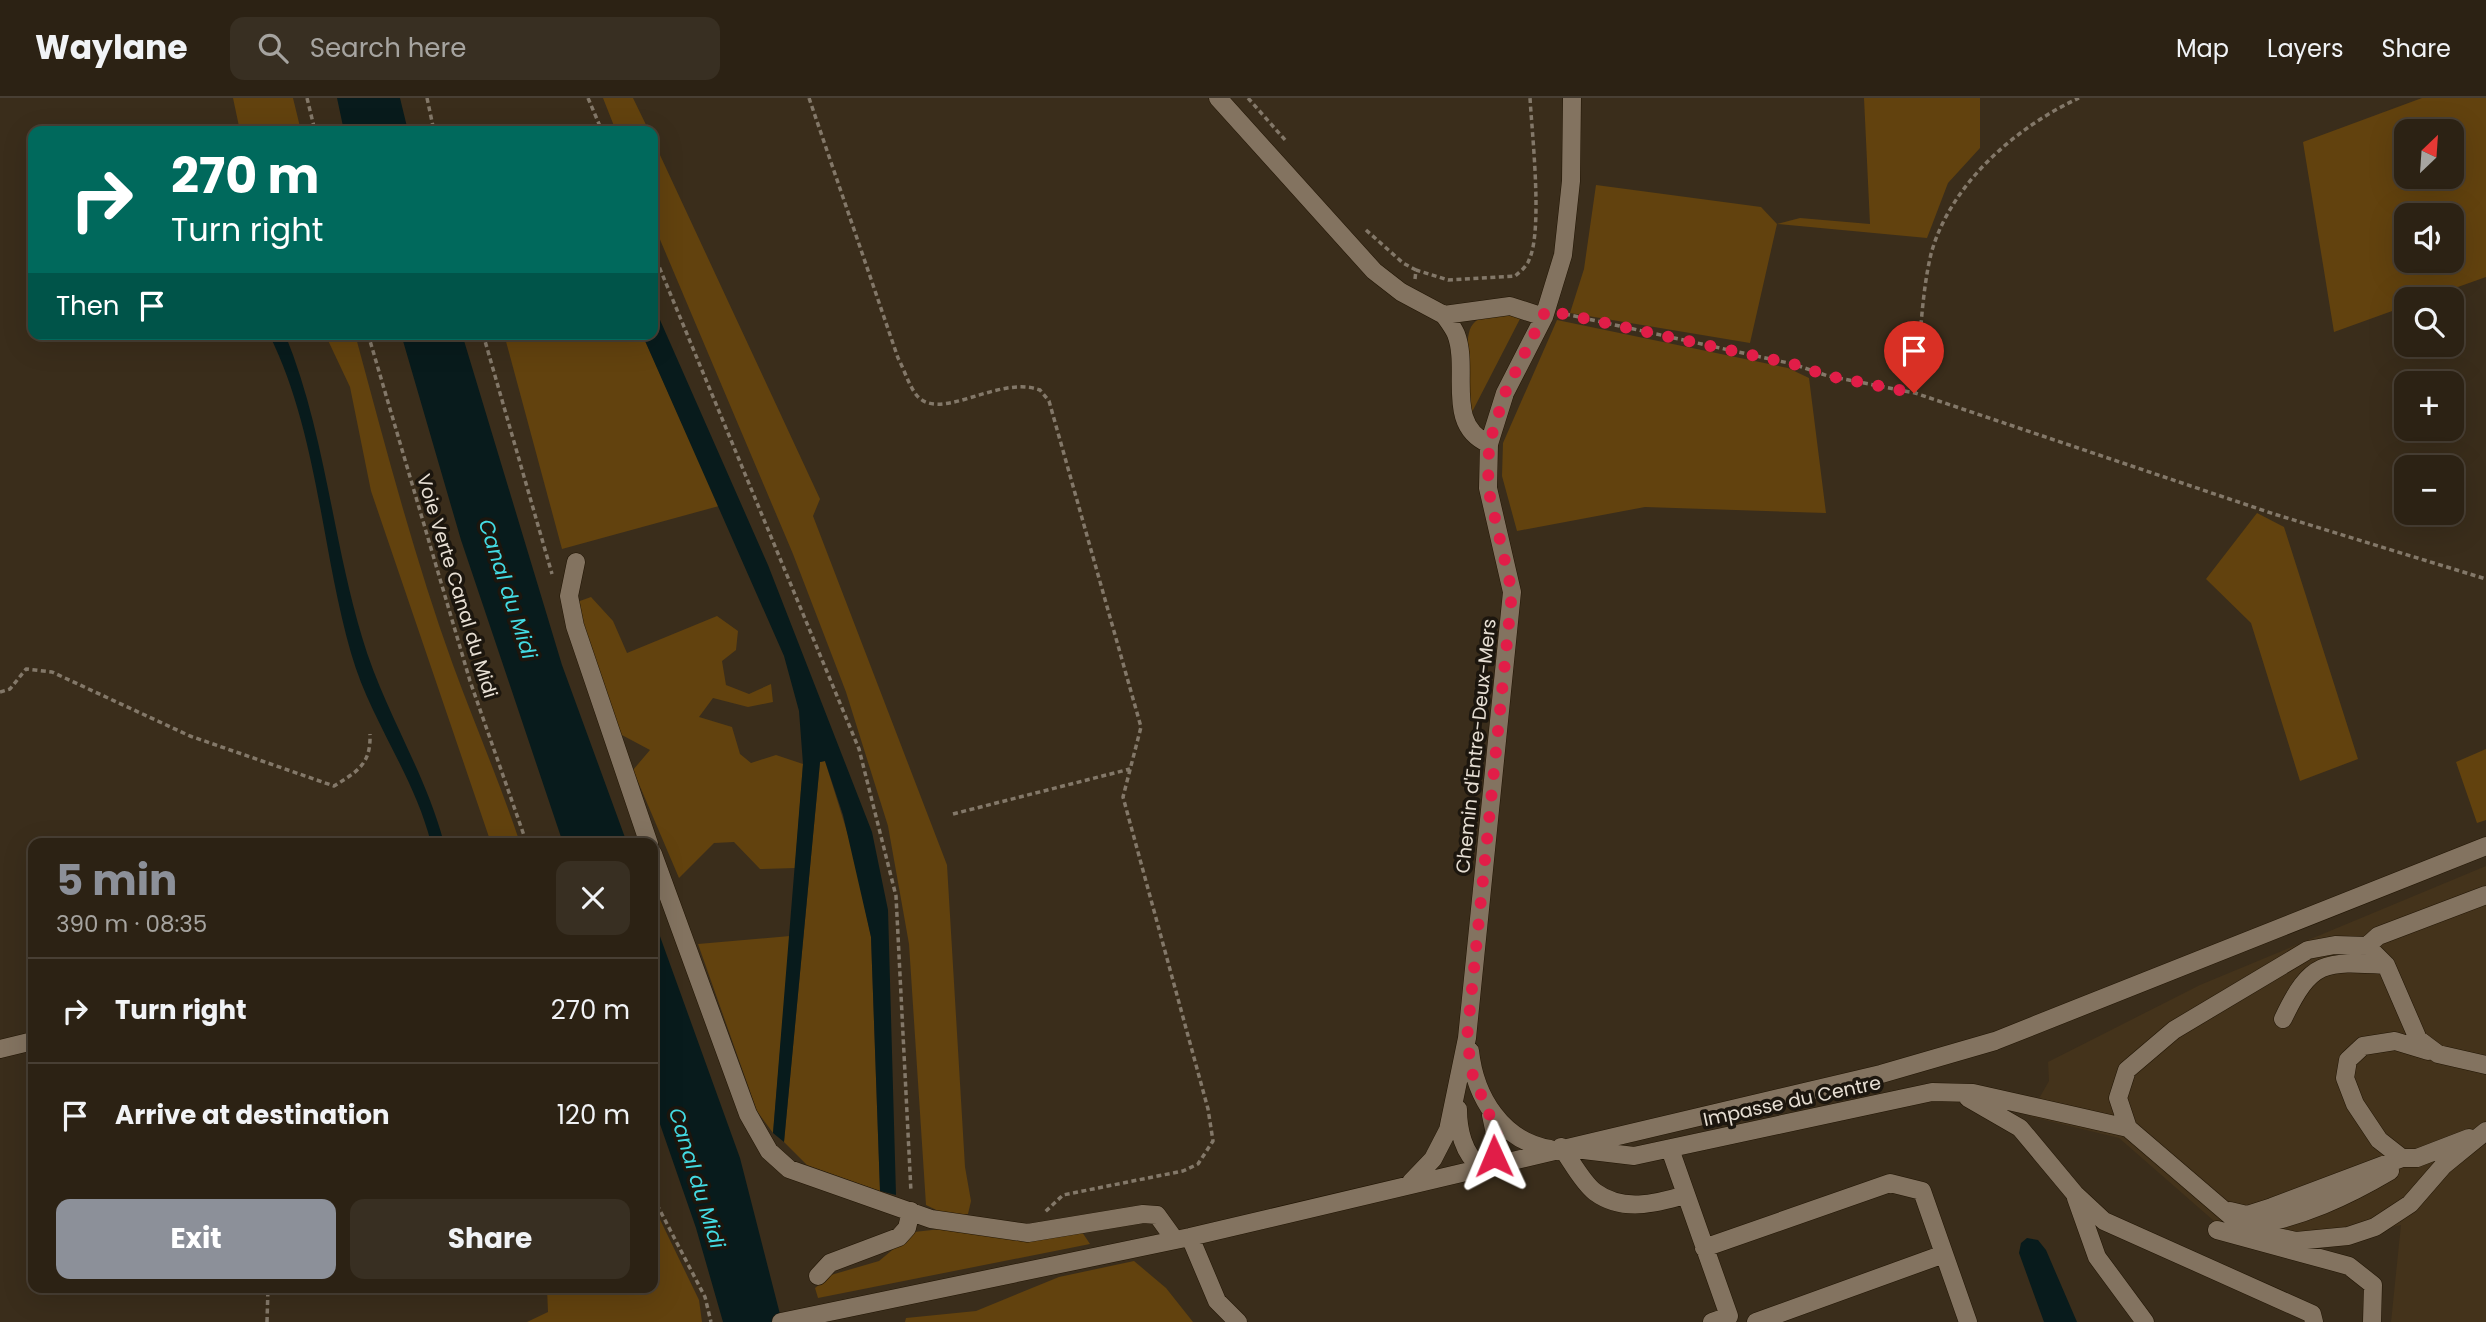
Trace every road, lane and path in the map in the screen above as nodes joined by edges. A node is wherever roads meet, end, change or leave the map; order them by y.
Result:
1 (307, 98) edge
2 (428, 98) edge
3 (588, 98) edge
4 (809, 98) edge
5 (1218, 98) edge
6 (1248, 98) edge
7 (1530, 98) edge
8 (1572, 98) edge
9 (2079, 98) edge
10 (314, 126) edge
11 (433, 126) edge
12 (600, 126) edge
13 (1292, 148) dead end
14 (1361, 226) dead end
15 (658, 264) edge
16 (1416, 270) junction
17 (1412, 298) junction
18 (1545, 314) junction
19 (1444, 315) junction
20 (370, 340) edge
21 (485, 340) edge
22 (1914, 393) junction
23 (1489, 444) junction
24 (576, 562) dead end
25 (2486, 579) edge
26 (555, 581) dead end
27 (0, 692) edge
28 (370, 734) dead end
29 (1130, 769) junction
30 (953, 814) dead end
31 (525, 838) edge
32 (647, 838) edge
33 (2486, 846) edge
34 (658, 868) edge
35 (2486, 895) edge
36 (2367, 946) junction
37 (2386, 965) junction
38 (2284, 1019) dead end
39 (1467, 1038) junction
40 (28, 1042) edge
41 (0, 1049) edge
42 (2438, 1054) junction
43 (2486, 1065) edge
44 (1457, 1091) junction
45 (1959, 1093) junction
46 (1488, 1107) junction
47 (2127, 1128) junction
48 (2486, 1131) edge
49 (1557, 1148) junction
50 (1670, 1149) junction
51 (2407, 1158) junction
52 (1485, 1166) junction
53 (1408, 1184) junction
54 (2075, 1194) junction
55 (1685, 1195) junction
56 (658, 1207) edge
57 (2224, 1210) junction
58 (911, 1211) junction
59 (2251, 1226) junction
60 (1041, 1230) junction
61 (2217, 1230) dead end
62 (1182, 1239) junction
63 (1704, 1248) junction
64 (1944, 1254) junction
65 (818, 1276) dead end
66 (268, 1293) edge
67 (267, 1322) edge
68 (711, 1322) edge
69 (781, 1322) edge
70 (1238, 1322) edge
71 (1712, 1322) edge
72 (1756, 1322) edge
73 (1968, 1322) edge
74 (2145, 1322) edge
75 (2314, 1322) edge
76 (2372, 1322) edge

1 - 10 path
2 - 11 path
3 - 12 path
4 - 29 path
5 - 17 street
6 - 13 path
7 - 16 path
8 - 18 street, Chemin d'Entre-Deux-Mers
9 - 22 path
14 - 16 path
15 - 58 path
16 - 17 path
17 - 19 street
18 - 19 street
18 - 22 path
18 - 23 street, Chemin d'Entre-Deux-Mers
19 - 23 street
20 - 31 path, Voie Verte Canal du Midi
21 - 26 path
22 - 25 path
23 - 39 street, Chemin d'Entre-Deux-Mers
24 - 32 street
27 - 28 path
29 - 30 path
29 - 60 path
33 - 49 street
34 - 58 street
35 - 36 street
36 - 37 street
36 - 47 street
37 - 38 street
37 - 42 street
39 - 44 street, Chemin d'Entre-Deux-Mers
39 - 46 street, Chemin d'Entre-Deux-Mers
40 - 41 street
42 - 43 street
42 - 51 street
44 - 52 street, Chemin d'Entre-Deux-Mers
44 - 53 street, Chemin d'Entre-Deux-Mers
45 - 47 street, Impasse du Centre
45 - 50 street, Impasse du Centre
45 - 54 street
46 - 49 street, Chemin d'Entre-Deux-Mers
46 - 52 street, Chemin d'Entre-Deux-Mers
47 - 57 street
48 - 51 street
48 - 59 street
49 - 50 street, Impasse du Centre
49 - 52 street
49 - 55 street
50 - 55 street
51 - 57 street
51 - 59 street
52 - 53 street
53 - 62 street
54 - 74 street
54 - 75 street
55 - 63 street
56 - 68 path
57 - 59 street
58 - 60 street
58 - 65 street
60 - 62 street
61 - 76 street
62 - 69 street
62 - 70 street
63 - 64 street
63 - 71 street
64 - 72 street
64 - 73 street
66 - 67 path

